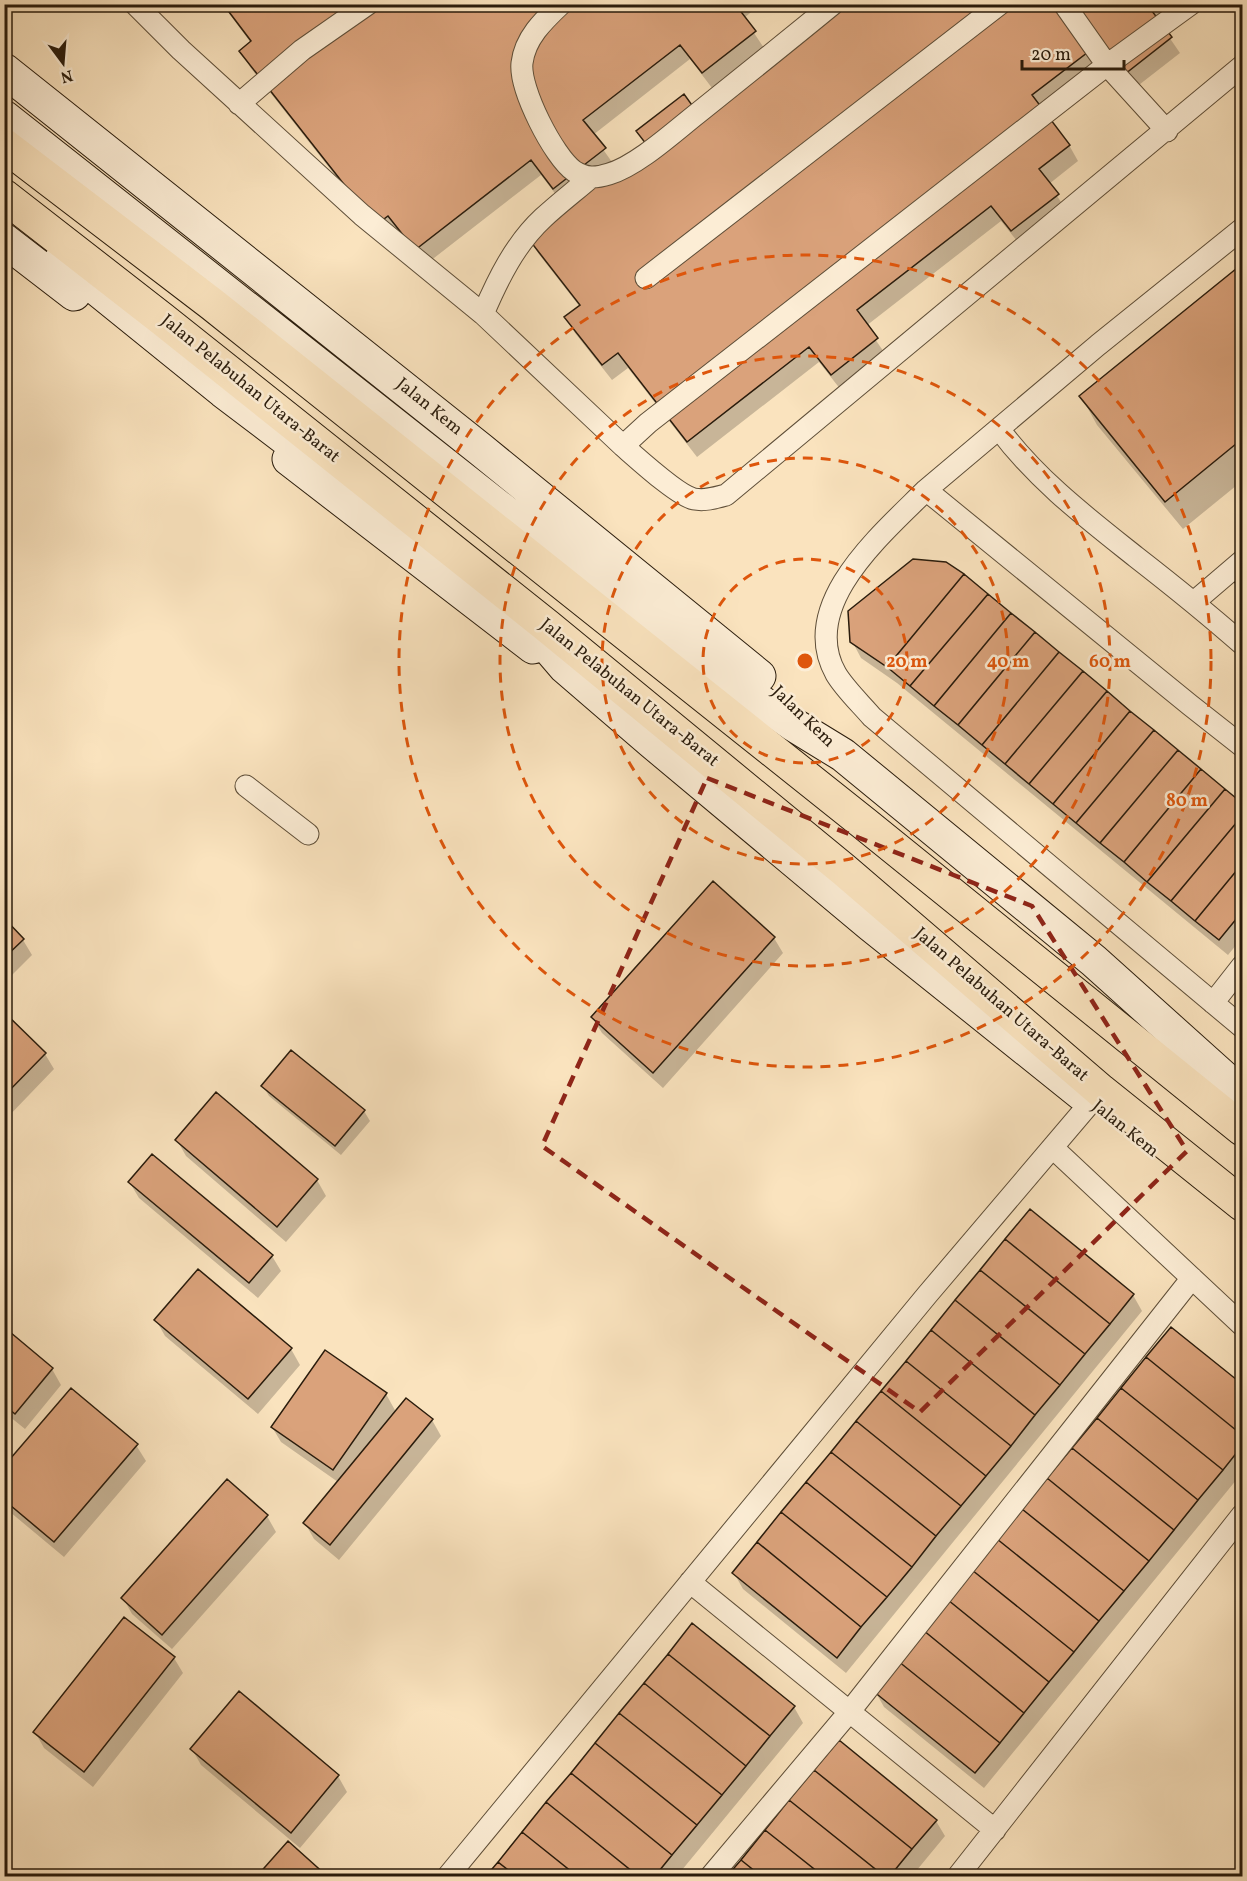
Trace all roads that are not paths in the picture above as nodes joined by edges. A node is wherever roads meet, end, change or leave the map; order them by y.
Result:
1 (135, 4) edge
2 (368, 4) edge
3 (561, 4) edge
4 (833, 4) edge
5 (1000, 4) edge
6 (1064, 4) edge
7 (1191, 4) edge
8 (1107, 64) junction
9 (1242, 66) edge
10 (4, 70) edge
11 (239, 104) junction
12 (4, 117) edge
13 (1167, 131) junction
14 (4, 145) edge
15 (590, 178) junction
16 (4, 196) edge
17 (4, 215) edge
18 (1242, 229) edge
19 (4, 240) edge
20 (646, 278) dead end
21 (483, 314) junction
22 (999, 429) junction
23 (623, 446) junction
24 (926, 490) junction
25 (1242, 561) edge
26 (1194, 602) junction
27 (1242, 644) edge
28 (565, 667) junction
29 (1242, 746) edge
30 (843, 755) junction
31 (246, 786) dead end
32 (308, 834) dead end
33 (1242, 966) edge
34 (1213, 1003) junction
35 (1242, 1027) edge
36 (1242, 1094) edge
37 (1091, 1102) junction
38 (1242, 1129) edge
39 (1053, 1148) junction
40 (1242, 1204) edge
41 (1242, 1223) edge
42 (1192, 1278) junction
43 (1242, 1325) edge
44 (1242, 1515) edge
45 (690, 1582) junction
46 (850, 1711) junction
47 (995, 1830) junction
48 (448, 1876) edge
49 (711, 1876) edge
50 (958, 1876) edge

1 - 11 lane
2 - 11 lane
3 - 15 lane
4 - 15 lane
5 - 20 lane
6 - 8 lane
7 - 8 lane
8 - 13 lane
8 - 23 lane
9 - 13 lane
10 - 30 street, Jalan Kem
11 - 21 lane
12 - 30 street, Jalan Kem
13 - 23 lane
14 - 38 main road
15 - 21 lane
16 - 40 main road, Jalan Pelabuhan Utara-Barat
17 - 28 street, Jalan Kem
18 - 22 lane
19 - 28 street, Jalan Kem
21 - 23 lane
22 - 24 lane
22 - 26 lane
24 - 29 lane
24 - 34 lane
25 - 26 lane
26 - 27 lane
28 - 37 street, Jalan Kem
30 - 36 street, Jalan Kem
31 - 32 lane
33 - 34 lane
34 - 35 lane
37 - 39 lane
37 - 41 street, Jalan Kem
39 - 42 lane
39 - 45 lane
42 - 43 lane
42 - 46 lane
44 - 47 lane
45 - 46 lane
45 - 48 lane
46 - 47 lane
46 - 49 lane
47 - 50 lane

